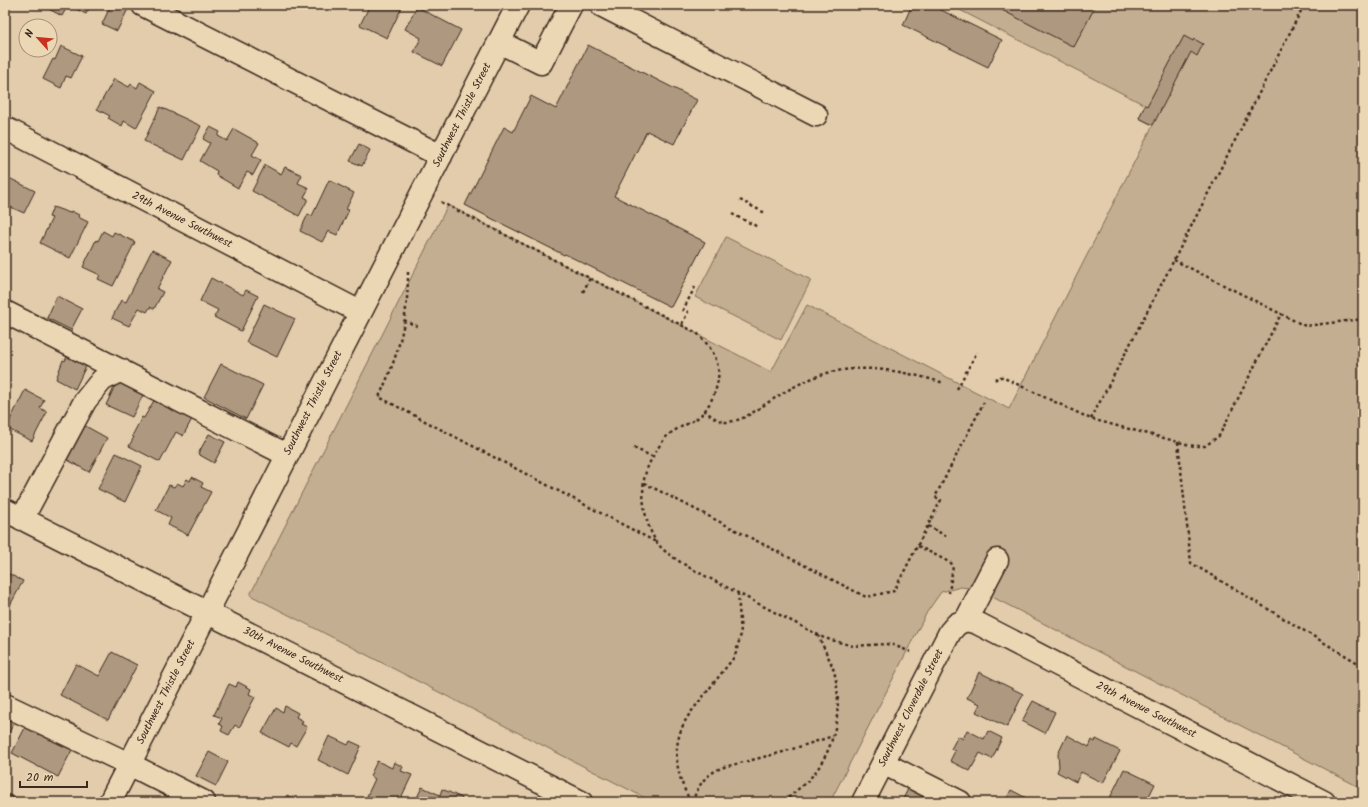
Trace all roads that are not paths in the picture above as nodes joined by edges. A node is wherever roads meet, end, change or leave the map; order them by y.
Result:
1 (143, 5) edge
2 (571, 5) edge
3 (601, 5) edge
4 (514, 6) edge
5 (499, 42) junction
6 (816, 115) dead end
7 (5, 128) edge
8 (441, 156) junction
9 (5, 312) edge
10 (360, 312) junction
11 (121, 370) junction
12 (287, 455) junction
13 (14, 514) edge
14 (997, 560) dead end
15 (208, 612) junction
16 (966, 620) junction
17 (5, 705) edge
18 (883, 763) junction
19 (129, 764) junction
20 (110, 802) edge
21 (204, 802) edge
22 (581, 802) edge
23 (863, 802) edge
24 (960, 802) edge
25 (1324, 802) edge

1 - 8 street
2 - 5 street
3 - 6 street
4 - 5 street, Southwest Thistle Street
5 - 8 street, Southwest Thistle Street
7 - 10 street, 29th Avenue Southwest
8 - 10 street, Southwest Thistle Street
9 - 11 street
10 - 12 street, Southwest Thistle Street
11 - 12 street
11 - 13 street
12 - 15 street, Southwest Thistle Street
13 - 15 street, 30th Avenue Southwest
14 - 16 street
15 - 19 street, Southwest Thistle Street
15 - 22 street, 30th Avenue Southwest
16 - 18 street, Southwest Cloverdale Street
16 - 25 street, 29th Avenue Southwest
17 - 19 street
18 - 23 street, Southwest Cloverdale Street
18 - 24 street
19 - 20 street, Southwest Thistle Street
19 - 21 street

